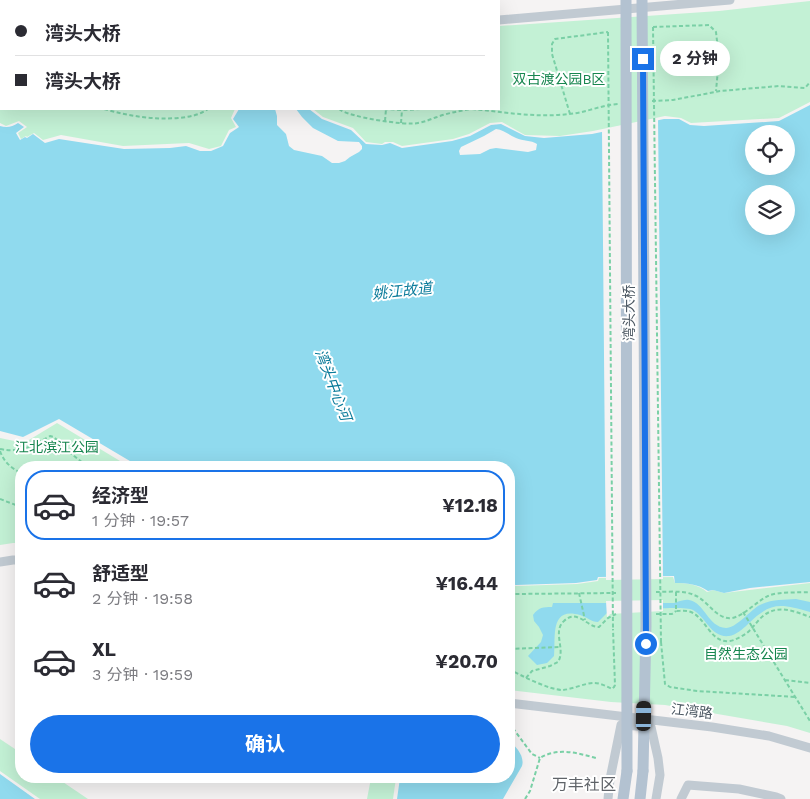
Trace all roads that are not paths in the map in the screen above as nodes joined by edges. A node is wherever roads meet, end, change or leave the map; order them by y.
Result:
1 (626, 0) edge
2 (642, 0) edge
3 (730, 0) edge
4 (500, 20) edge
5 (15, 560) edge
6 (0, 562) edge
7 (515, 704) edge
8 (810, 748) edge
9 (608, 799) edge
10 (623, 799) edge
11 (640, 799) edge
12 (656, 799) edge
13 (681, 799) edge
14 (781, 799) edge

1 - 10 main road, 湾头大桥, bridge
2 - 11 main road, 湾头大桥, bridge
3 - 4 street
5 - 6 street
7 - 8 street, 江湾路
9 - 12 street
13 - 14 street

